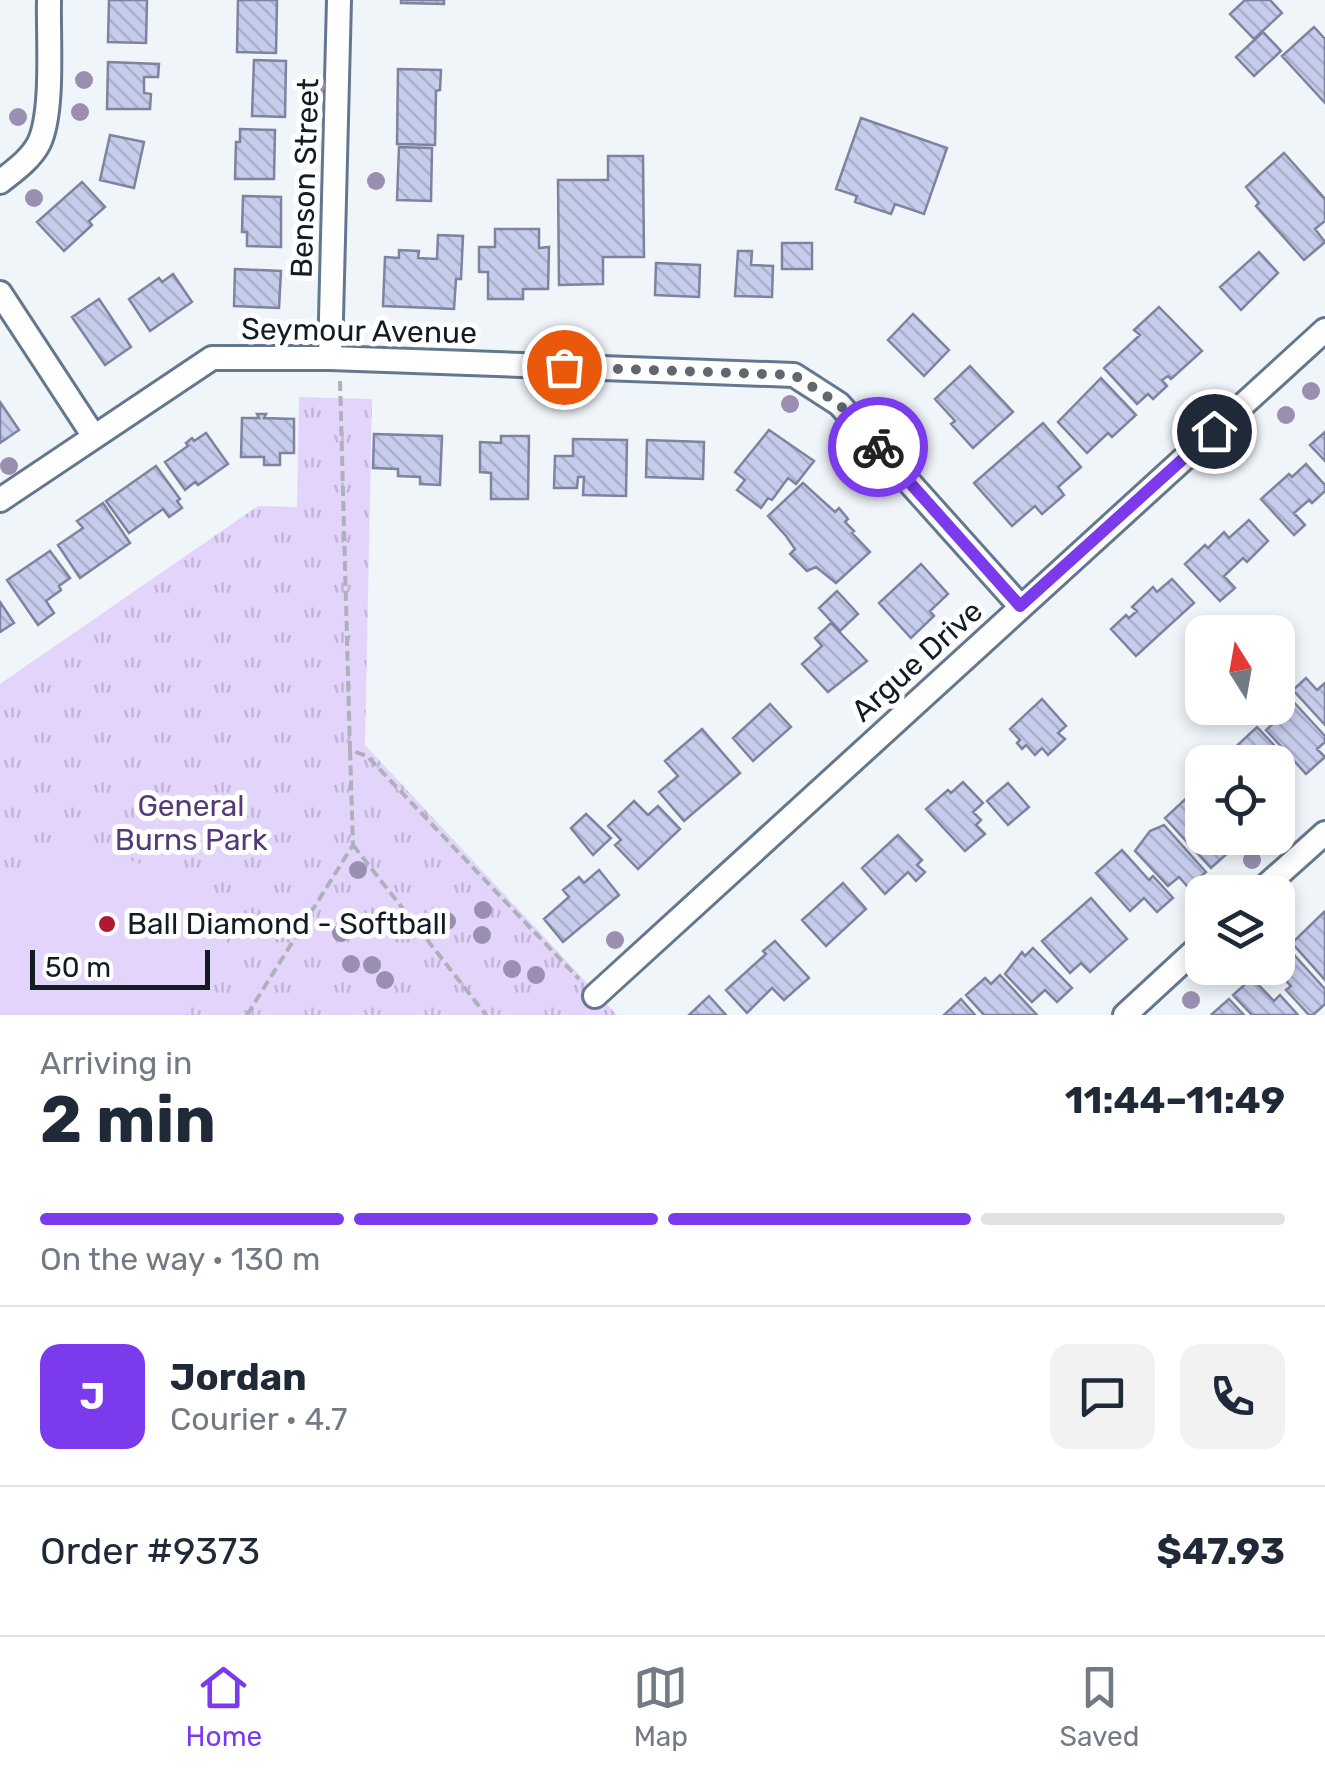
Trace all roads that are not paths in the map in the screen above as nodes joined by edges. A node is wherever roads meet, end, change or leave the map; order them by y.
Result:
1 (49, 0) edge
2 (339, 0) edge
3 (0, 182) edge
4 (0, 293) edge
5 (1325, 330) edge
6 (330, 358) junction
7 (94, 435) junction
8 (0, 500) edge
9 (1020, 606) junction
10 (1325, 833) edge
11 (1278, 875) edge
12 (1185, 960) edge
13 (595, 996) road end
14 (1125, 1015) edge

1 - 3 street
2 - 6 street, Benson Street
4 - 7 street
5 - 9 street, Argue Drive
6 - 7 street, Seymour Avenue
6 - 9 street, Seymour Avenue
7 - 8 street, Seymour Avenue
9 - 13 street, Argue Drive
10 - 11 street
12 - 14 street

